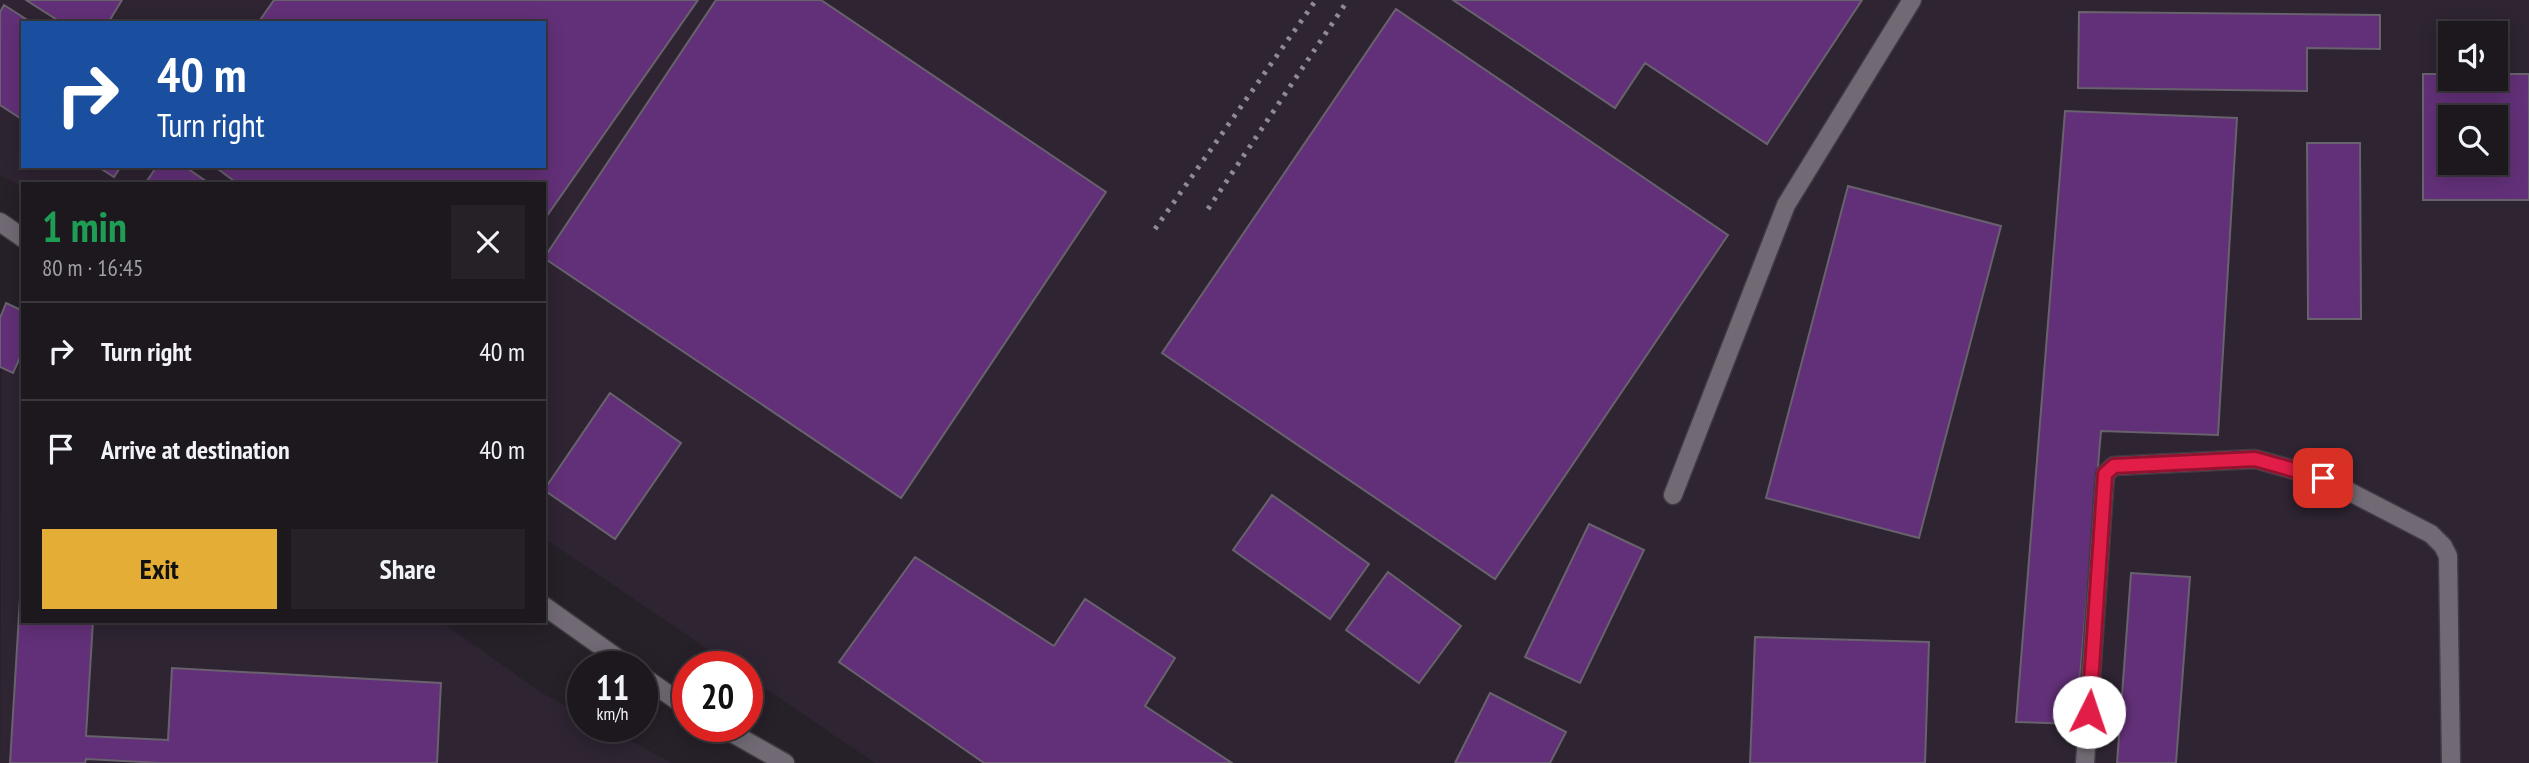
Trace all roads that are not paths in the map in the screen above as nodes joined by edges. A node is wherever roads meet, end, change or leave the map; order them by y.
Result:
1 (1912, 0) edge
2 (0, 222) edge
3 (21, 237) edge
4 (1673, 495) dead end
5 (546, 607) edge
6 (607, 651) edge
7 (748, 742) edge
8 (785, 763) edge
9 (2085, 763) edge
10 (2451, 763) edge

1 - 4 lane
2 - 3 lane
5 - 6 lane
7 - 8 lane
9 - 10 lane

